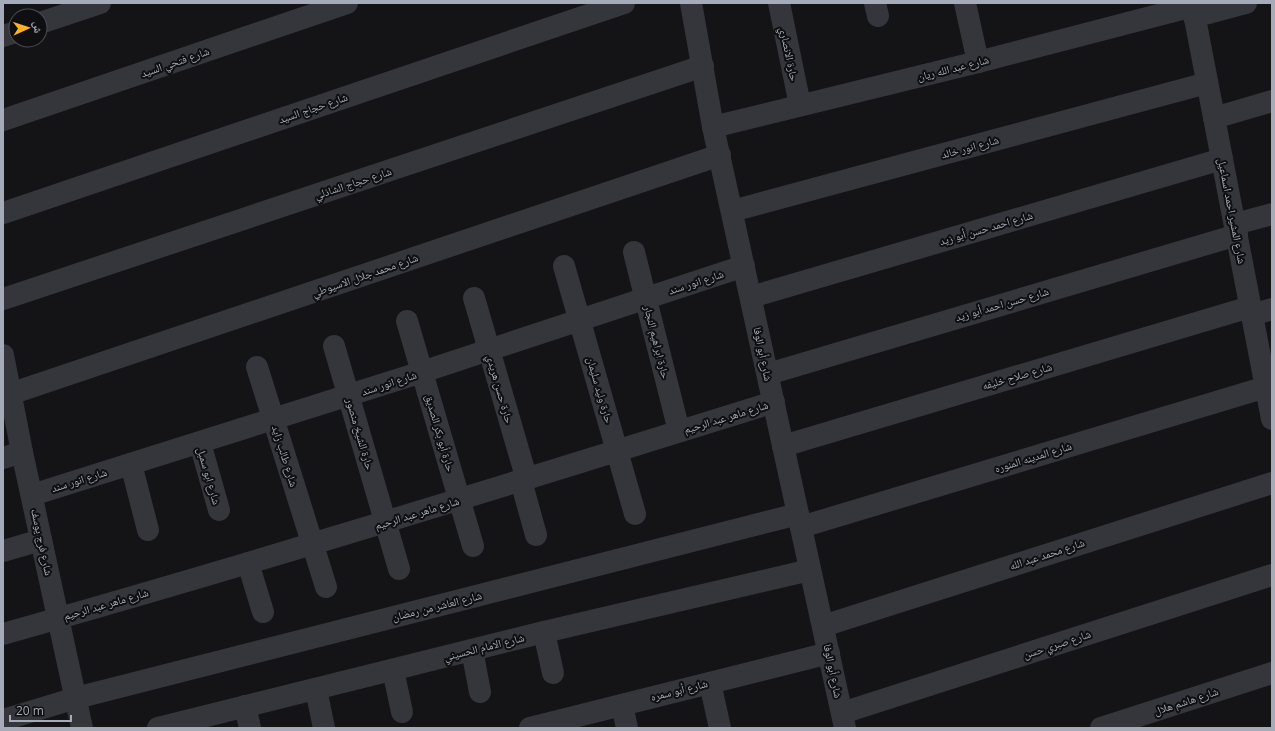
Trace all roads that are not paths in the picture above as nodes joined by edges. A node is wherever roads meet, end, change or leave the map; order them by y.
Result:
1 (100, 3) edge
2 (348, 3) edge
3 (624, 3) edge
4 (691, 3) edge
5 (779, 3) edge
6 (965, 3) edge
7 (1246, 3) edge
8 (1193, 9) edge
9 (48, 21) edge
10 (978, 62) junction
11 (703, 66) junction
12 (1207, 83) junction
13 (1272, 101) edge
14 (800, 105) junction
15 (1214, 118) junction
16 (3, 120) edge
17 (713, 127) junction
18 (720, 155) junction
19 (1222, 159) junction
20 (732, 211) junction
21 (3, 212) edge
22 (1272, 214) edge
23 (1236, 230) junction
24 (634, 252) dead end
25 (564, 266) dead end
26 (744, 266) junction
27 (751, 297) junction
28 (474, 298) dead end
29 (646, 298) junction
30 (3, 299) edge
31 (1258, 310) edge
32 (407, 321) dead end
33 (580, 321) junction
34 (334, 346) dead end
35 (489, 350) junction
36 (3, 358) edge
37 (257, 367) dead end
38 (422, 372) junction
39 (768, 374) junction
40 (1268, 384) edge
41 (10, 394) junction
42 (348, 395) junction
43 (774, 402) junction
44 (274, 419) junction
45 (1272, 419) edge
46 (679, 431) junction
47 (200, 443) junction
48 (783, 446) junction
49 (617, 451) junction
50 (12, 455) edge
51 (131, 464) junction
52 (524, 480) junction
53 (1272, 483) edge
54 (32, 495) junction
55 (460, 500) junction
56 (219, 510) dead end
57 (635, 514) dead end
58 (800, 521) junction
59 (386, 523) junction
60 (148, 530) dead end
61 (536, 535) dead end
62 (41, 540) junction
63 (313, 545) junction
64 (474, 546) dead end
65 (3, 551) edge
66 (248, 564) junction
67 (399, 569) dead end
68 (810, 570) junction
69 (1272, 575) edge
70 (326, 587) dead end
71 (263, 612) dead end
72 (58, 618) junction
73 (823, 626) junction
74 (544, 632) junction
75 (3, 634) edge
76 (472, 650) junction
77 (829, 653) junction
78 (393, 670) junction
79 (553, 673) dead end
80 (1272, 673) edge
81 (710, 683) junction
82 (316, 689) junction
83 (480, 692) dead end
84 (76, 698) junction
85 (622, 705) junction
86 (245, 706) junction
87 (402, 712) dead end
88 (3, 720) edge
89 (843, 721) edge
90 (541, 727) edge
91 (82, 728) edge
92 (158, 728) edge
93 (250, 728) edge
94 (324, 728) edge
95 (627, 728) edge
96 (720, 728) edge
97 (1100, 728) edge

1 - 9 street
2 - 16 street, شارع فتحي السيد
3 - 21 street, شارع حجاج السيد
4 - 11 street, شارع أبو الوفا
5 - 14 street, حارة الانصاري
6 - 10 street
7 - 8 street, شارع عبد الله ريان
8 - 10 street, شارع عبد الله ريان
8 - 12 street, شارع المشير احمد اسماعيل
10 - 14 street, شارع عبد الله ريان
11 - 17 street, شارع أبو الوفا
11 - 30 street, شارع حجاج الشاذلي
12 - 15 street, شارع المشير احمد اسماعيل
12 - 20 street, شارع انور خالد
13 - 15 street
14 - 17 street, شارع عبد الله ريان
15 - 19 street, شارع المشير احمد اسماعيل
17 - 18 street, شارع أبو الوفا
18 - 20 street, شارع أبو الوفا
18 - 41 street, شارع محمد جلال الاسيوطي
19 - 23 street, شارع المشير احمد اسماعيل
19 - 27 street, شارع احمد حسن أبو زيد
20 - 26 street, شارع أبو الوفا
22 - 23 street, شارع حسن احمد أبو زيد
23 - 31 street, شارع المشير احمد اسماعيل
23 - 39 street, شارع حسن احمد أبو زيد
24 - 29 street, حارة ابراهيم النجار
25 - 33 street, حارة وليد سليمان
26 - 27 street, شارع أبو الوفا
26 - 29 street, شارع انور سند
27 - 39 street, شارع أبو الوفا
28 - 35 street, حارة حسن هريدي
29 - 33 street, شارع انور سند
29 - 46 street, حارة ابراهيم النجار
31 - 40 street, شارع المشير احمد اسماعيل
31 - 48 street, شارع صلاح خليفه
32 - 38 street, حارة أبو بكر الصديق
33 - 35 street, شارع انور سند
33 - 49 street, حارة وليد سليمان
34 - 42 street, حارة الشيخ منصور
35 - 38 street, شارع انور سند
35 - 52 street, حارة حسن هريدي
36 - 41 street, شارع فرج يوسف
37 - 44 street, شارع طالب زايد
38 - 42 street, شارع انور سند
38 - 55 street, حارة أبو بكر الصديق
39 - 43 street, شارع أبو الوفا
40 - 45 street, شارع المشير احمد اسماعيل
40 - 58 street, شارع المدينه المنوره
41 - 50 street, شارع فرج يوسف
42 - 44 street, شارع انور سند
42 - 59 street, حارة الشيخ منصور
43 - 46 street, شارع ماهر عبد الرحيم
43 - 48 street, شارع أبو الوفا
44 - 47 street, شارع انور سند
44 - 63 street, شارع طالب زايد
46 - 49 street, شارع ماهر عبد الرحيم
47 - 51 street, شارع انور سند
47 - 56 street, شارع ابو سمبل
48 - 58 street, شارع أبو الوفا
49 - 52 street, شارع ماهر عبد الرحيم
49 - 57 street, حارة وليد سليمان
50 - 54 street, شارع فرج يوسف
51 - 54 street, شارع انور سند
51 - 60 street
52 - 55 street, شارع ماهر عبد الرحيم
52 - 61 street, حارة حسن هريدي
53 - 73 street, شارع محمد عبد الله
54 - 62 street, شارع فرج يوسف
55 - 59 street, شارع ماهر عبد الرحيم
55 - 64 street, حارة أبو بكر الصديق
58 - 68 street, شارع أبو الوفا
58 - 84 street, شارع العاشر من رمضان
59 - 63 street, شارع ماهر عبد الرحيم
59 - 67 street, حارة الشيخ منصور
62 - 65 street
62 - 72 street, شارع فرج يوسف
63 - 66 street, شارع ماهر عبد الرحيم
63 - 70 street, شارع طالب زايد
66 - 71 street
66 - 72 street, شارع ماهر عبد الرحيم
68 - 73 street, شارع أبو الوفا
68 - 74 street, شارع الامام الحسيني
69 - 89 street, شارع صبري حسن
72 - 75 street, شارع ماهر عبد الرحيم
72 - 84 street, شارع فرج يوسف
73 - 77 street, شارع أبو الوفا
74 - 76 street, شارع الامام الحسيني
74 - 79 street
76 - 78 street, شارع الامام الحسيني
76 - 83 street
77 - 81 street, شارع أبو سمره
77 - 89 street, شارع أبو الوفا
78 - 82 street, شارع الامام الحسيني
78 - 87 street
80 - 97 street, شارع هاشم هلال
81 - 85 street, شارع أبو سمره
81 - 96 street
82 - 86 street, شارع الامام الحسيني
82 - 94 street
84 - 88 street, شارع العاشر من رمضان
84 - 91 street, شارع فرج يوسف
85 - 90 street, شارع أبو سمره
85 - 95 street
86 - 92 street, شارع الامام الحسيني
86 - 93 street

